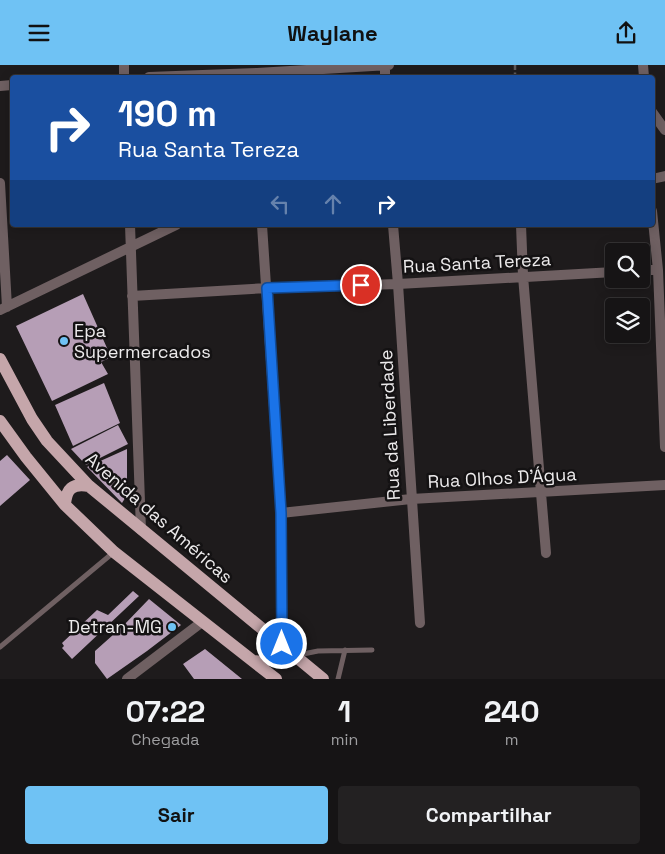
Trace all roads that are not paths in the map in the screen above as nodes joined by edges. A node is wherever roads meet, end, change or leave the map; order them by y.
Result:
1 (385, 65) edge
2 (389, 65) edge
3 (256, 72) edge
4 (192, 75) edge
5 (655, 116) edge
6 (665, 130) edge
7 (0, 183) edge
8 (130, 227) edge
9 (172, 227) edge
10 (262, 227) edge
11 (393, 227) edge
12 (521, 227) edge
13 (654, 227) edge
14 (130, 247) junction
15 (650, 270) edge
16 (658, 270) junction
17 (605, 272) edge
18 (523, 276) junction
19 (398, 284) junction
20 (267, 288) junction
21 (132, 296) junction
22 (3, 308) edge
23 (0, 359) edge
24 (2, 427) edge
25 (665, 447) edge
26 (665, 485) edge
27 (89, 486) junction
28 (540, 492) junction
29 (411, 499) junction
30 (65, 505) junction
31 (281, 513) junction
32 (141, 530) junction
33 (114, 552) junction
34 (546, 553) dead end
35 (202, 622) junction
36 (420, 623) dead end
37 (282, 644) junction
38 (0, 647) edge
39 (372, 650) dead end
40 (345, 651) junction
41 (295, 655) junction
42 (253, 661) junction
43 (126, 679) edge
44 (276, 679) edge
45 (323, 679) edge
46 (338, 679) edge

1 - 2 street
1 - 3 street
3 - 4 street
5 - 6 street
7 - 22 street
8 - 14 street
9 - 14 street
10 - 20 street
11 - 19 street, Rua da Liberdade
12 - 18 street
13 - 16 street
14 - 21 street
14 - 22 street
15 - 16 street
16 - 25 street
17 - 18 street, Rua Santa Tereza
18 - 19 street, Rua Santa Tereza
18 - 28 street
19 - 20 street, Rua Santa Tereza
19 - 29 street, Rua da Liberdade
20 - 21 street, Rua Santa Tereza
20 - 31 street
21 - 32 street
23 - 27 main road, Avenida das Américas
24 - 30 main road
26 - 28 street, Rua Olhos D'Água
27 - 30 main road
27 - 32 main road, Avenida das Américas
28 - 29 street, Rua Olhos D'Água
28 - 34 street
29 - 31 street, Rua Olhos D'Água
29 - 36 street, Rua da Liberdade
30 - 33 main road
31 - 37 street
32 - 37 main road, Avenida das Américas
33 - 35 main road
33 - 38 lane
35 - 42 main road
35 - 43 street
37 - 41 main road, Avenida das Américas
37 - 42 main road
39 - 40 lane
40 - 41 lane
40 - 46 lane
41 - 45 main road, Avenida das Américas
42 - 44 main road

